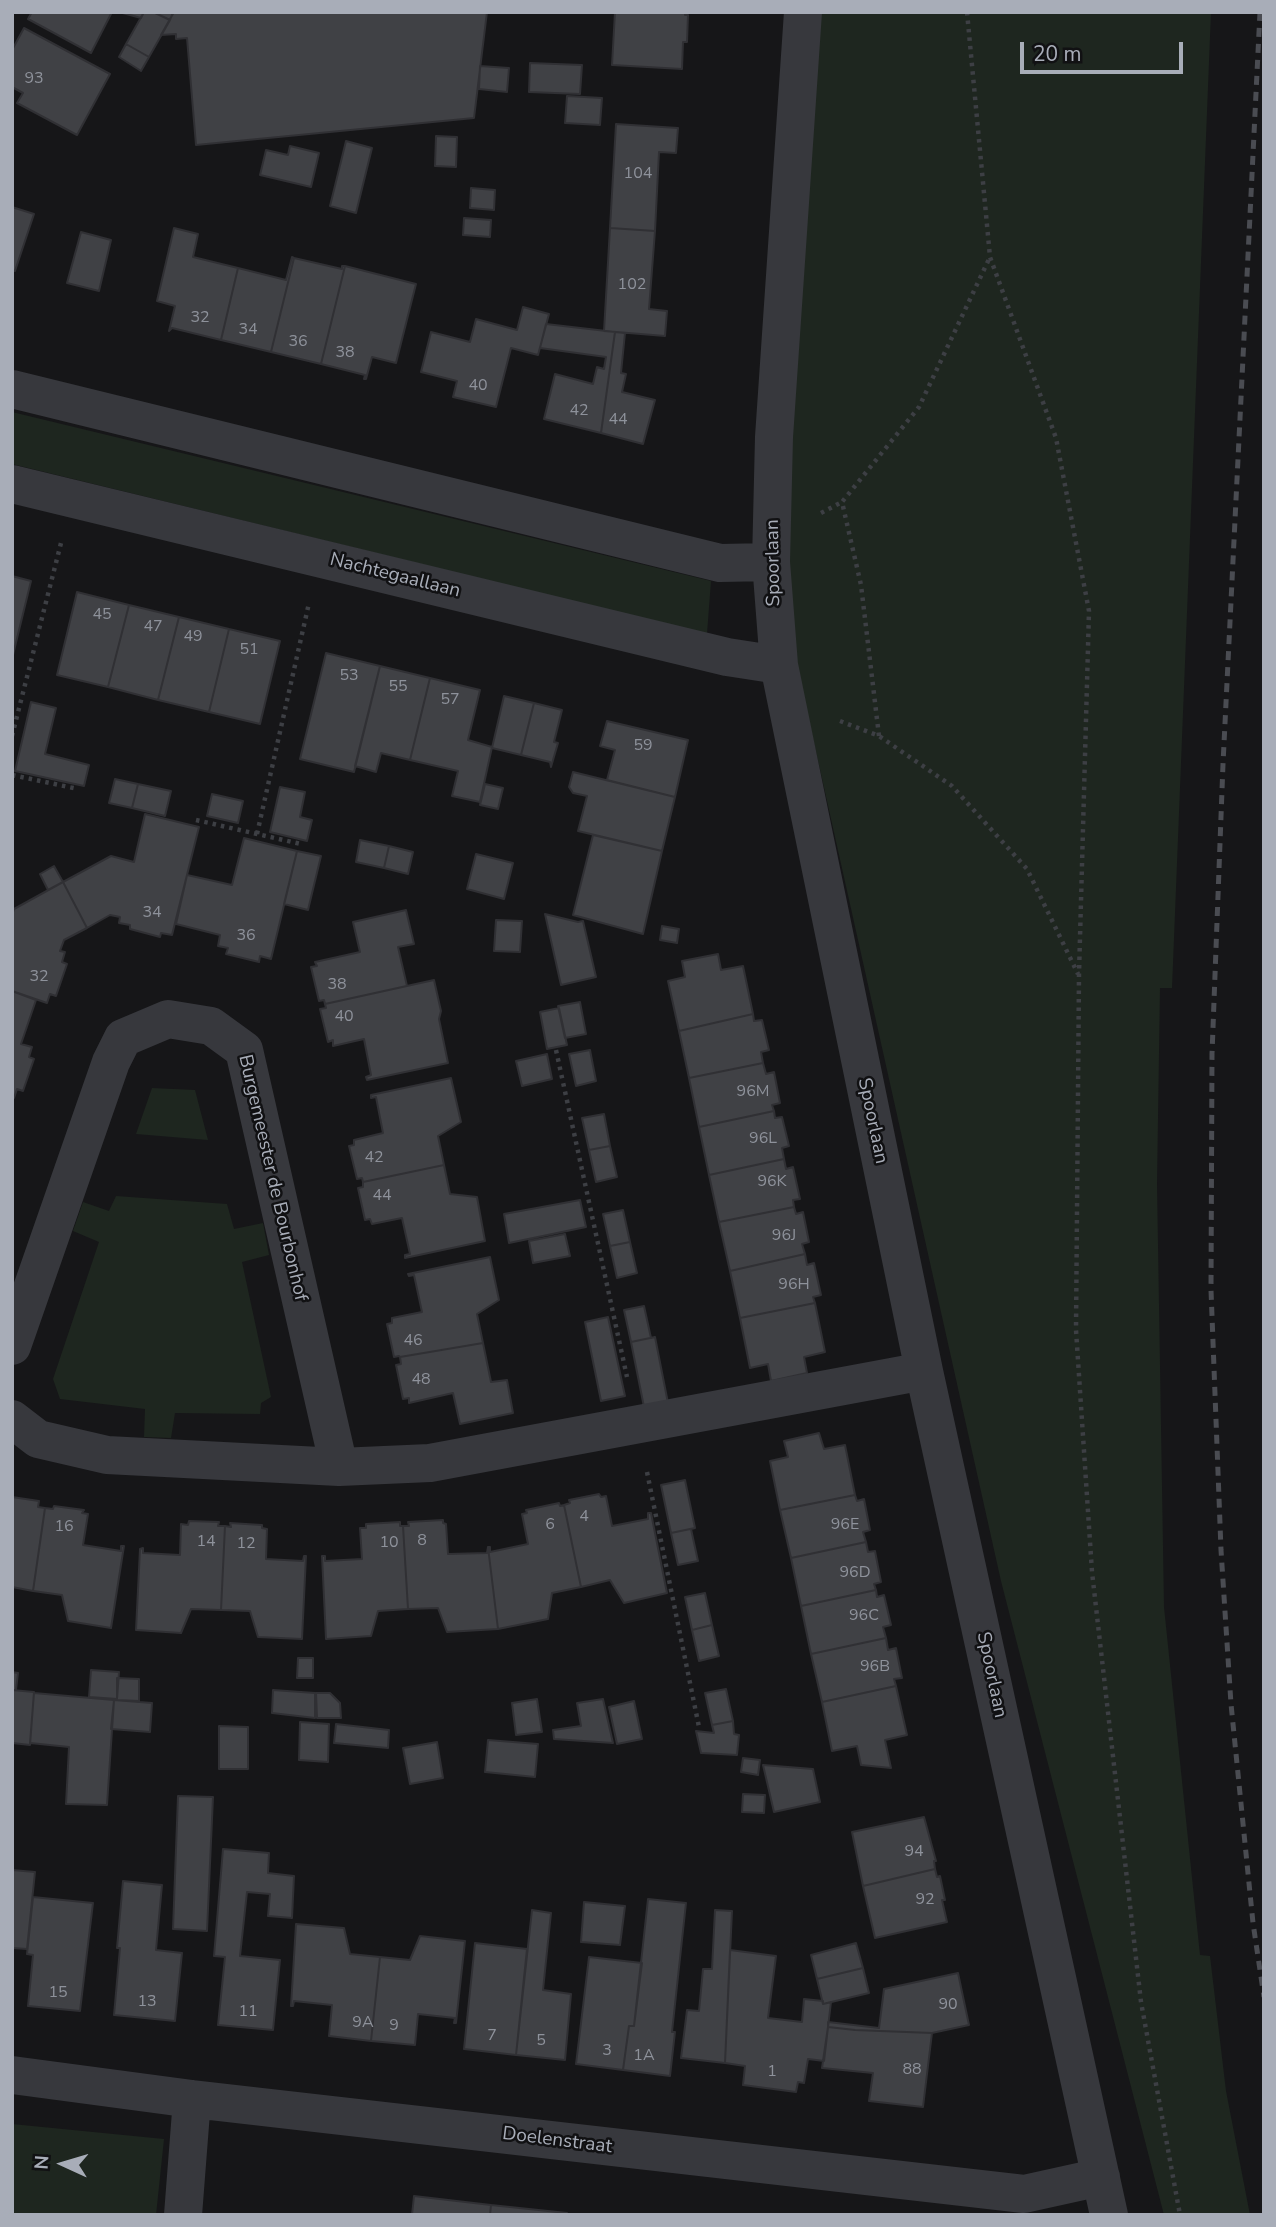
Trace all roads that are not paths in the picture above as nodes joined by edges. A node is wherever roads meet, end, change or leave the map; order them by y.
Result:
1 (803, 12) edge
2 (12, 390) edge
3 (12, 484) edge
4 (771, 562) junction
5 (783, 683) junction
6 (12, 1346) edge
7 (924, 1371) junction
8 (12, 1419) edge
9 (339, 1468) junction
10 (12, 2075) edge
11 (192, 2099) junction
12 (1101, 2176) junction
13 (183, 2215) edge
14 (1109, 2215) edge

1 - 4 street, Spoorlaan
2 - 4 street
3 - 5 street, Nachtegaallaan
4 - 5 street, Spoorlaan
5 - 7 street, Spoorlaan
6 - 9 street, Burgemeester de Bourbonhof
7 - 9 street
7 - 12 street, Spoorlaan
8 - 9 street
10 - 11 street, Doelenstraat
11 - 12 street, Doelenstraat
11 - 13 street
12 - 14 street, Spoorlaan

